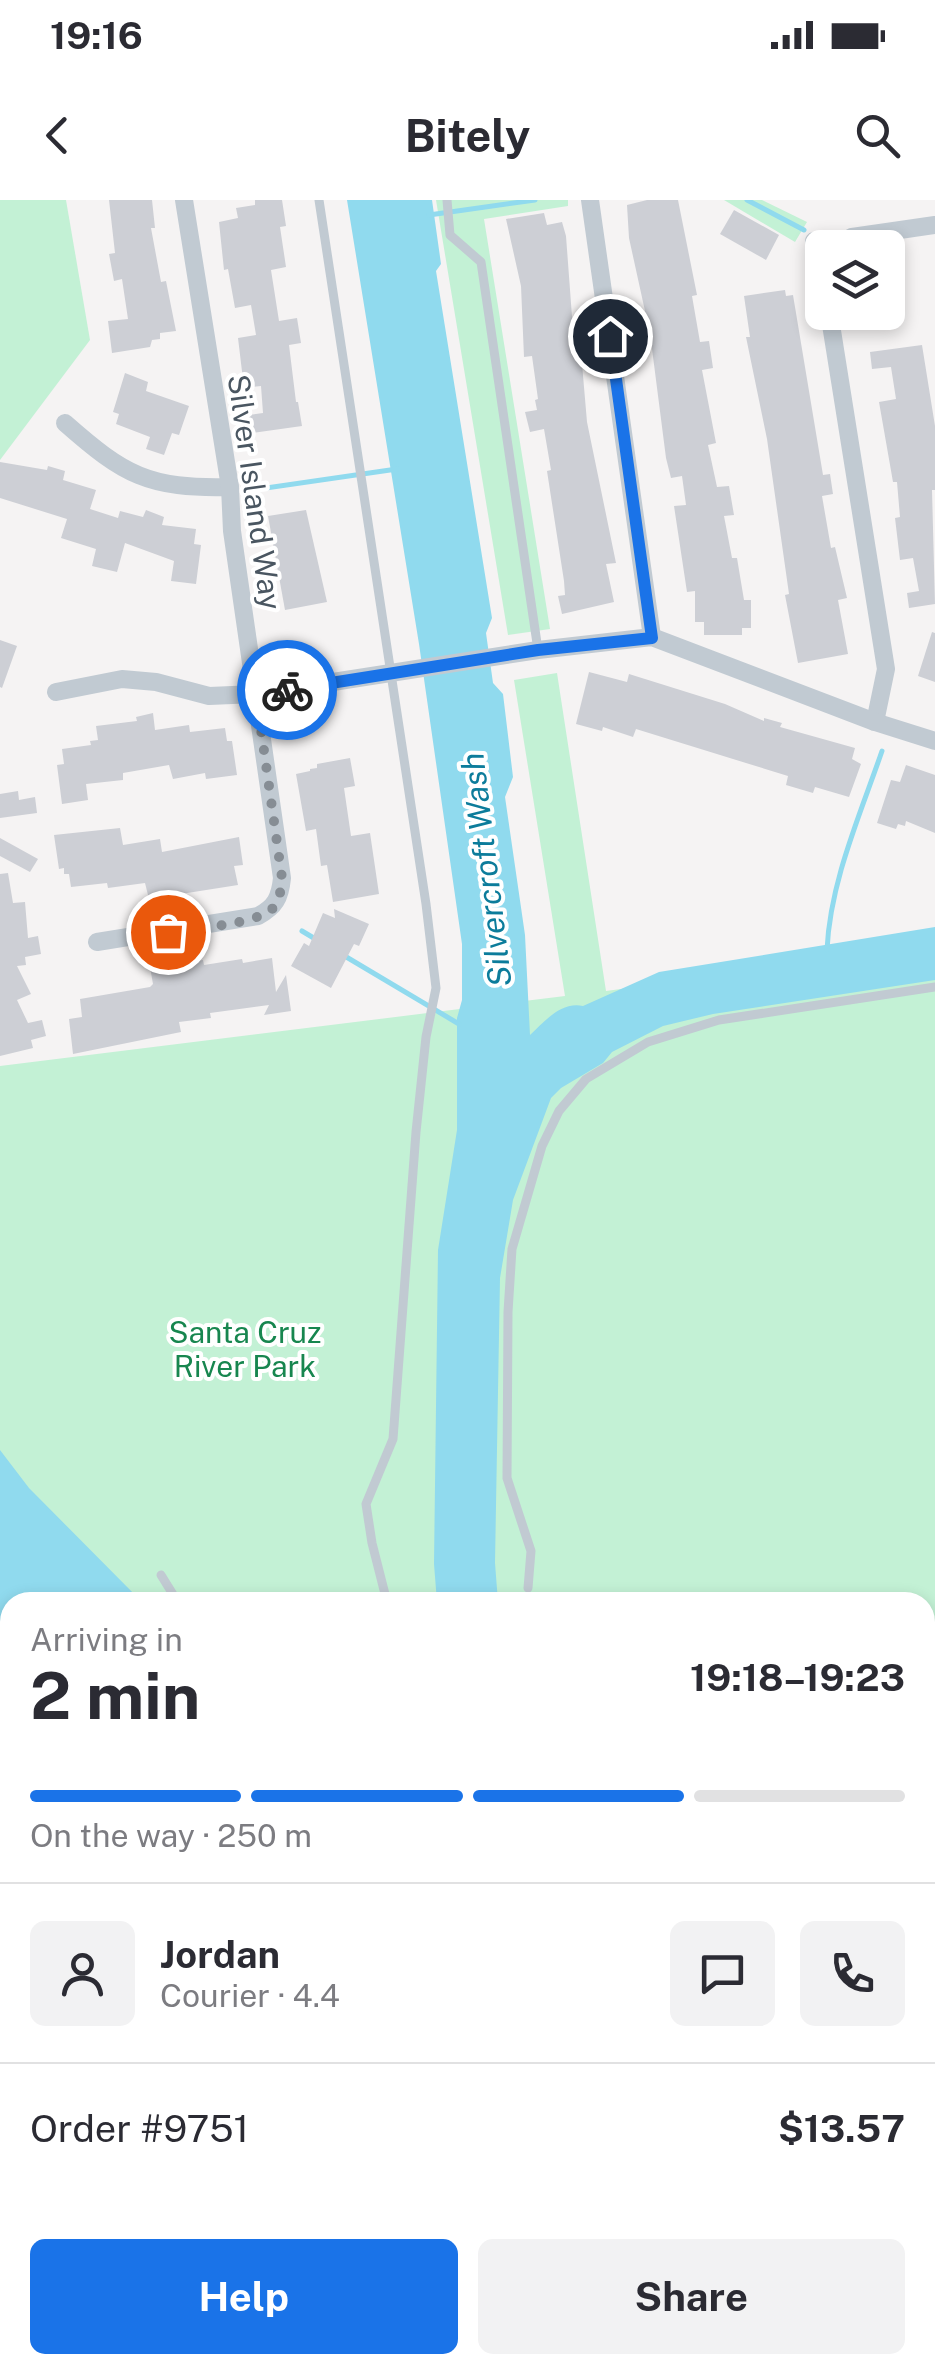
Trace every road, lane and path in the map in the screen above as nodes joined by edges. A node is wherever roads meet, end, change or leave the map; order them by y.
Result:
1 (184, 200) edge
2 (319, 200) edge
3 (447, 200) edge
4 (590, 200) edge
5 (935, 225) edge
6 (900, 230) edge
7 (832, 330) edge
8 (64, 423) dead end
9 (230, 487) junction
10 (652, 638) junction
11 (538, 650) junction
12 (392, 675) junction
13 (56, 692) dead end
14 (256, 694) junction
15 (875, 722) junction
16 (935, 740) edge
17 (97, 942) dead end
18 (935, 987) edge
19 (161, 1575) dead end
20 (528, 1588) dead end
21 (172, 1592) edge
22 (384, 1592) edge

1 - 9 street, Silver Island Way
2 - 12 lane
3 - 11 lane
4 - 10 street
5 - 6 street
7 - 15 street
8 - 9 street
9 - 14 street, Silver Island Way
10 - 11 street
10 - 15 street
11 - 12 street
12 - 14 street
12 - 22 lane
13 - 14 street
14 - 17 street, Silver Island Way
15 - 16 street
18 - 20 lane
19 - 21 lane

